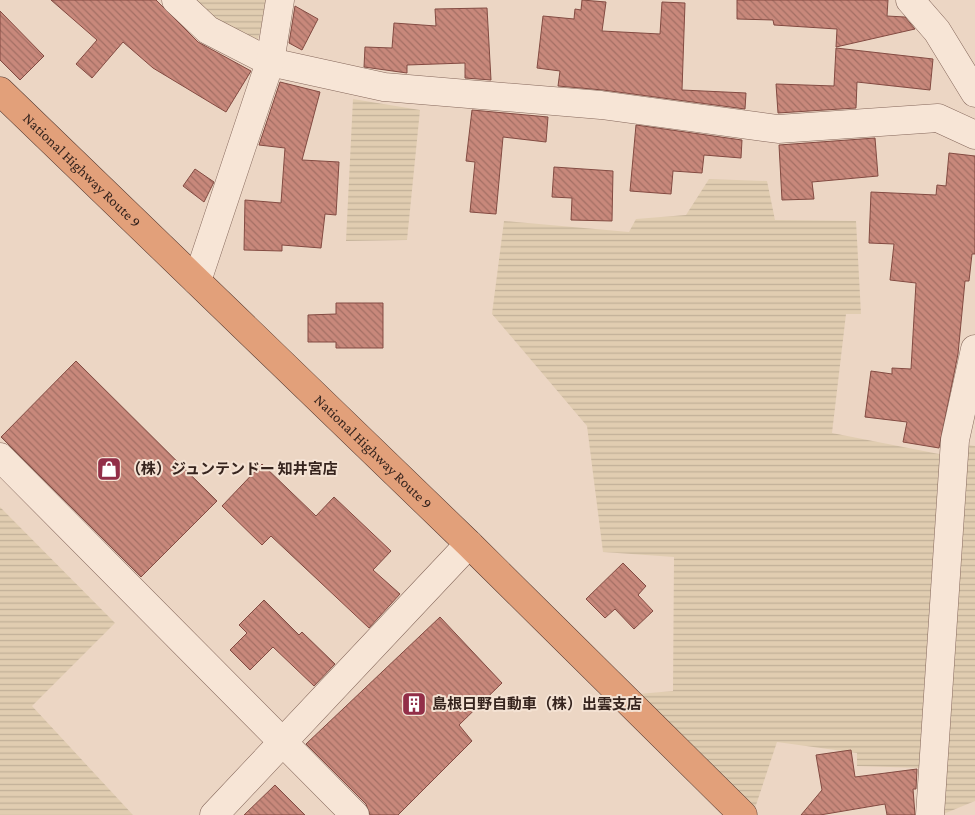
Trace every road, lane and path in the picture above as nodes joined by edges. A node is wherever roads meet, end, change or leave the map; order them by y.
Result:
1 (176, 0) edge
2 (280, 0) edge
3 (910, 0) edge
4 (270, 62) junction
5 (0, 91) edge
6 (975, 93) edge
7 (975, 135) edge
8 (197, 281) junction
9 (975, 349) edge
10 (0, 457) edge
11 (469, 544) junction
12 (281, 742) junction
13 (214, 815) edge
14 (355, 815) edge
15 (742, 815) edge
16 (930, 815) edge

1 - 4 street
2 - 4 street
3 - 6 street
4 - 7 street
4 - 8 street
5 - 8 highway, National Highway Route 9
8 - 11 highway, National Highway Route 9
9 - 16 street
10 - 12 street
11 - 12 street
11 - 15 highway, National Highway Route 9
12 - 13 street
12 - 14 street

